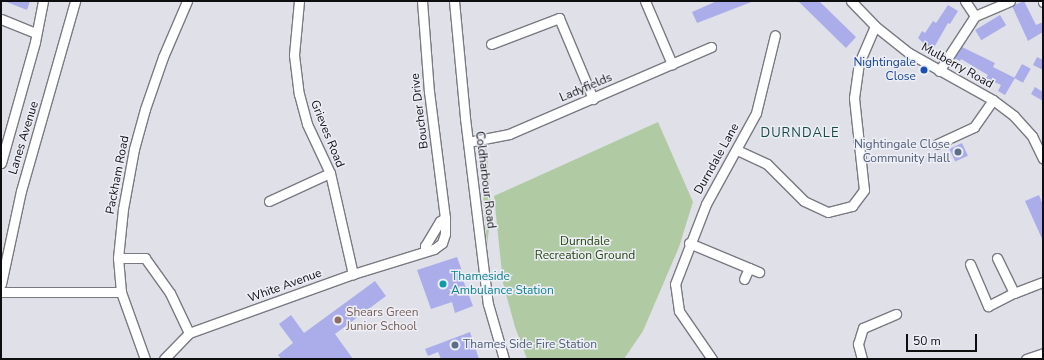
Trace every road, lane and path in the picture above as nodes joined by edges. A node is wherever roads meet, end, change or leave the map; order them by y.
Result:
1 (43, 1) edge
2 (75, 1) edge
3 (188, 1) edge
4 (299, 1) edge
5 (422, 1) edge
6 (454, 1) edge
7 (645, 1) edge
8 (850, 1) edge
9 (965, 1) edge
10 (1010, 1) edge
11 (975, 16) junction
12 (1, 19) edge
13 (875, 26) junction
14 (35, 33) junction
15 (775, 35) dead end
16 (491, 44) dead end
17 (711, 47) dead end
18 (672, 64) junction
19 (939, 71) junction
20 (593, 99) junction
21 (993, 100) junction
22 (468, 142) junction
23 (937, 144) dead end
24 (737, 150) junction
25 (1043, 159) edge
26 (1, 163) edge
27 (330, 173) junction
28 (269, 201) dead end
29 (689, 243) junction
30 (425, 251) joint
31 (118, 258) junction
32 (997, 258) dead end
33 (970, 264) dead end
34 (750, 268) junction
35 (759, 272) dead end
36 (353, 274) junction
37 (744, 279) dead end
38 (1043, 282) edge
39 (1, 284) edge
40 (1, 292) edge
41 (121, 292) junction
42 (1014, 293) junction
43 (896, 314) dead end
44 (189, 333) junction
45 (1043, 353) edge
46 (145, 359) edge
47 (164, 359) edge
48 (504, 359) edge
49 (712, 359) edge
50 (862, 359) edge
51 (1026, 359) edge

1 - 14 street
2 - 39 street, Lanes Avenue
3 - 31 street, Packham Road
4 - 27 street, Grieves Road
5 - 30 street, Boucher Drive
6 - 22 street, Coldharbour Road
7 - 18 street
8 - 13 street, Mulberry Road
9 - 11 street
10 - 11 street
11 - 19 street
12 - 14 street
13 - 19 street, Mulberry Road
13 - 24 street
14 - 26 street
15 - 24 street, Durndale Lane
16 - 20 street
17 - 18 street, Ladyfields
18 - 20 street, Ladyfields
19 - 21 street, Mulberry Road
20 - 22 street, Ladyfields
21 - 23 street
21 - 25 street, Mulberry Road
22 - 48 street, Coldharbour Road
24 - 29 street, Durndale Lane
27 - 28 street
27 - 36 street, Grieves Road
29 - 34 street
29 - 49 street, Durndale Lane
30 - 36 street, White Avenue
31 - 41 street, Packham Road
31 - 44 street
32 - 42 street
33 - 42 street
34 - 35 street
34 - 37 street
36 - 44 street, White Avenue
38 - 42 street
40 - 41 street
41 - 46 street, Packham Road
43 - 50 street
44 - 47 street, White Avenue
45 - 51 street

